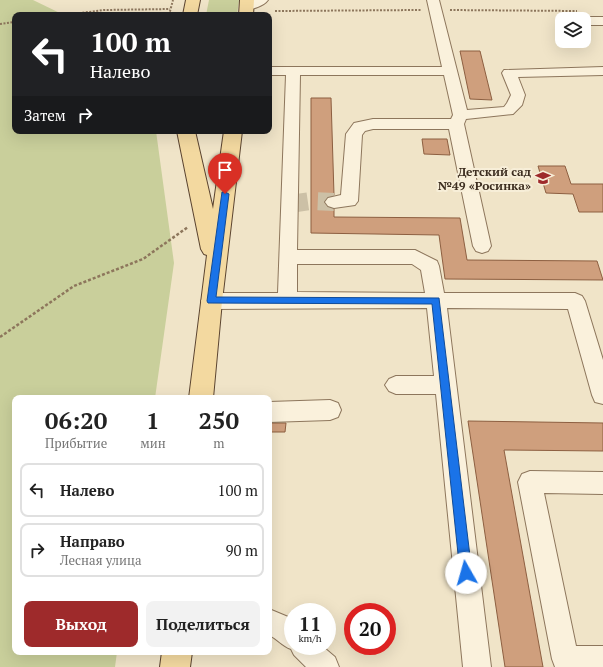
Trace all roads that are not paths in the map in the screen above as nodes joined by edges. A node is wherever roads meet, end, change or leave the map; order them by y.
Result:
1 (193, 0) edge
2 (262, 0) edge
3 (433, 0) edge
4 (247, 7) edge
5 (191, 12) edge
6 (591, 21) edge
7 (603, 21) edge
8 (272, 71) edge
9 (293, 71) junction
10 (450, 71) junction
11 (603, 71) edge
12 (458, 119) junction
13 (187, 134) edge
14 (233, 134) edge
15 (334, 202) tunnel mouth
16 (482, 246) dead end
17 (288, 257) junction
18 (215, 273) junction
19 (287, 300) junction
20 (436, 300) junction
21 (211, 301) junction
22 (396, 385) dead end
23 (445, 385) junction
24 (201, 395) edge
25 (603, 395) edge
26 (330, 410) dead end
27 (272, 412) edge
28 (603, 483) edge
29 (272, 623) edge
30 (284, 628) edge
31 (177, 655) edge
32 (312, 655) edge
33 (603, 659) edge
34 (566, 663) edge
35 (175, 667) edge
36 (325, 667) edge
37 (477, 667) edge

1 - 5 main road
2 - 4 street
3 - 10 street
6 - 7 street
8 - 9 street
9 - 10 street
9 - 17 street
10 - 12 street
11 - 12 street
12 - 15 street
12 - 16 street
13 - 18 main road
14 - 18 main road
17 - 19 street
17 - 20 street
18 - 21 main road
19 - 20 street
19 - 21 street
20 - 23 street
20 - 25 street
21 - 24 main road
22 - 23 street
23 - 37 street
26 - 27 street
28 - 34 street
29 - 30 street
31 - 35 main road
32 - 36 street
33 - 34 street

